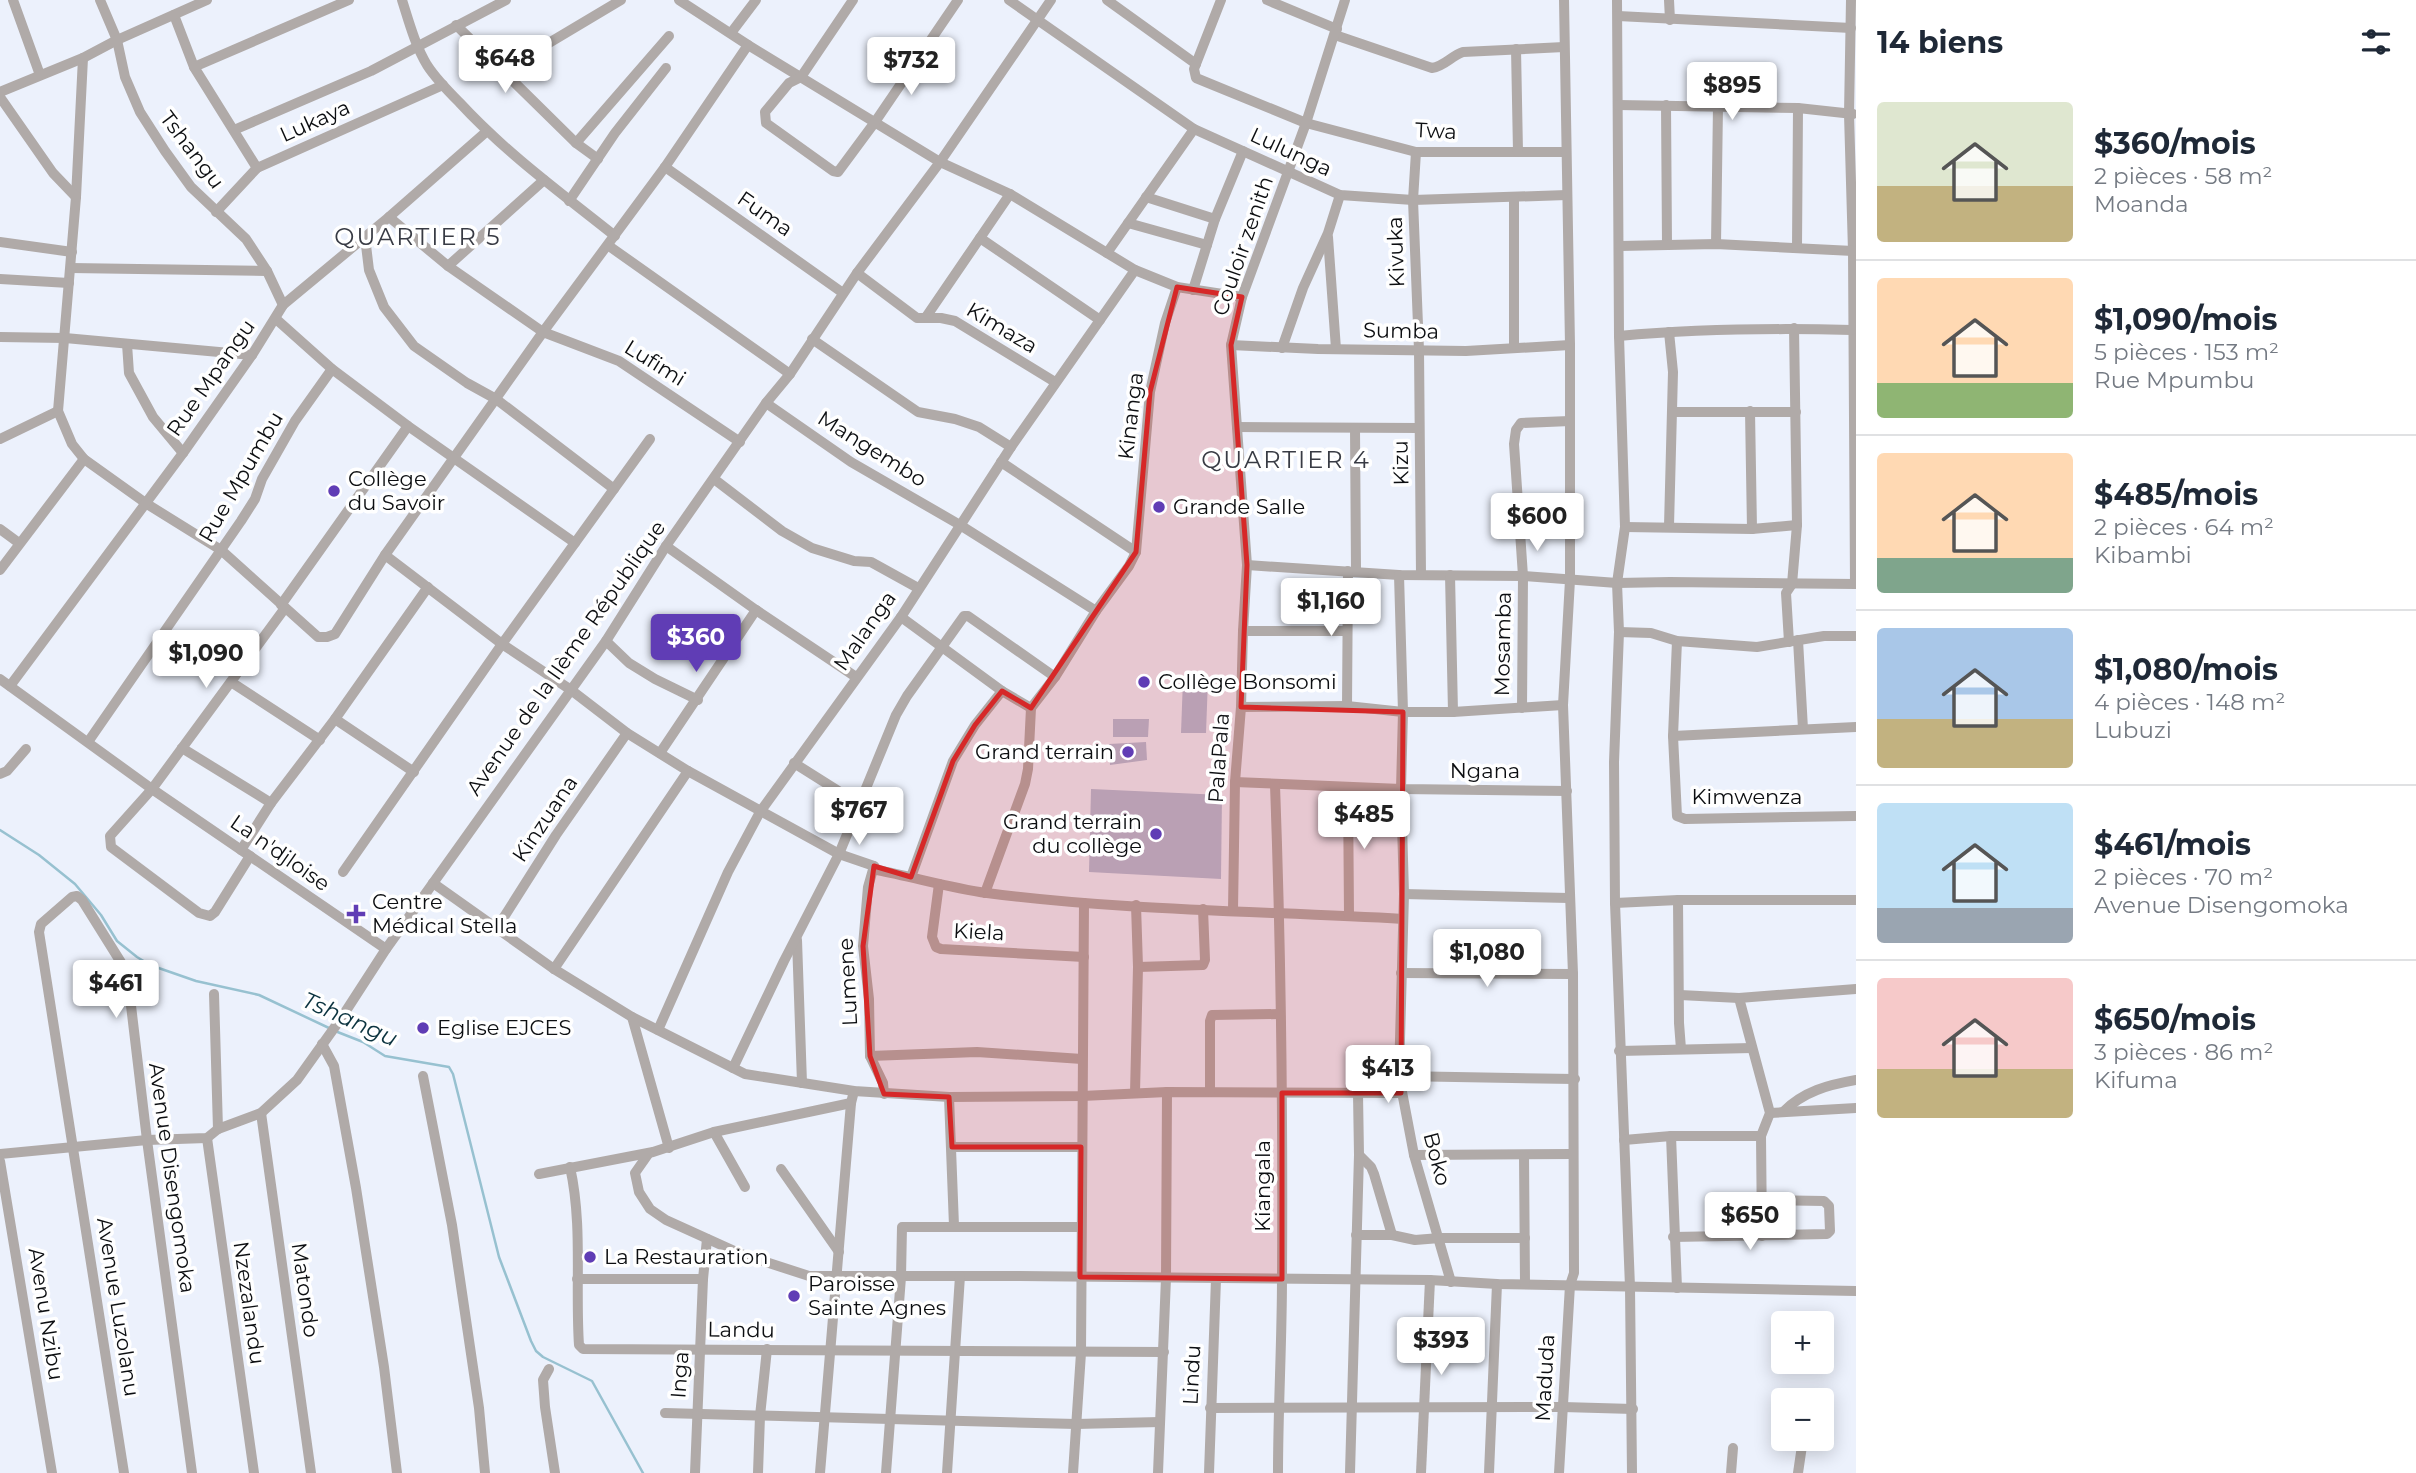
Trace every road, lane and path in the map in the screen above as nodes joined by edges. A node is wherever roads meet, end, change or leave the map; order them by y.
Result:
1 (13, 0) edge
2 (100, 0) edge
3 (207, 0) edge
4 (349, 0) edge
5 (402, 0) edge
6 (506, 0) edge
7 (621, 0) edge
8 (679, 0) edge
9 (756, 0) edge
10 (853, 0) edge
11 (958, 0) edge
12 (1009, 0) edge
13 (1051, 0) edge
14 (1107, 0) edge
15 (1221, 0) edge
16 (1267, 0) edge
17 (1345, 0) edge
18 (1564, 0) edge
19 (1617, 0) edge
20 (1669, 0) edge
21 (1851, 0) edge
22 (193, 3) edge
23 (174, 15) junction
24 (1618, 16) junction
25 (1036, 20) junction
26 (1670, 20) junction
27 (456, 25) junction
28 (1851, 28) junction
29 (1336, 32) junction
30 (731, 33) junction
31 (669, 36) dead end
32 (117, 40) junction
33 (748, 45) junction
34 (417, 46) junction
35 (1564, 47) junction
36 (1516, 50) junction
37 (83, 58) junction
38 (1196, 64) junction
39 (194, 67) junction
40 (666, 68) dead end
41 (502, 71) junction
42 (40, 75) junction
43 (801, 77) junction
44 (443, 85) junction
45 (0, 95) edge
46 (1618, 105) junction
47 (1666, 105) junction
48 (1718, 106) junction
49 (1798, 108) junction
50 (1852, 114) edge
51 (875, 122) junction
52 (1306, 123) junction
53 (1194, 129) junction
54 (234, 130) junction
55 (486, 132) junction
56 (576, 143) junction
57 (1243, 151) junction
58 (1416, 152) junction
59 (1518, 152) junction
60 (1566, 152) junction
61 (598, 159) junction
62 (940, 162) junction
63 (665, 167) junction
64 (257, 168) junction
65 (1289, 171) junction
66 (544, 180) junction
67 (1853, 185) edge
68 (1010, 194) junction
69 (1340, 195) junction
70 (1567, 195) junction
71 (76, 197) junction
72 (1146, 197) junction
73 (1514, 198) junction
74 (1413, 200) junction
75 (569, 201) junction
76 (216, 212) junction
77 (389, 217) junction
78 (1215, 219) junction
79 (1128, 223) junction
80 (1328, 233) junction
81 (365, 237) junction
82 (980, 238) junction
83 (612, 241) junction
84 (0, 242) edge
85 (1716, 244) junction
86 (1854, 244) edge
87 (1206, 245) junction
88 (1667, 245) junction
89 (1620, 246) junction
90 (1797, 247) junction
91 (72, 252) junction
92 (1107, 253) junction
93 (449, 266) junction
94 (71, 268) junction
95 (1135, 270) junction
96 (267, 271) junction
97 (857, 273) junction
98 (0, 279) edge
99 (69, 283) junction
100 (1177, 287) junction
101 (1193, 290) junction
102 (843, 293) junction
103 (1242, 297) junction
104 (283, 305) junction
105 (926, 317) junction
106 (276, 319) junction
107 (1100, 320) junction
108 (1794, 328) junction
109 (1852, 330) junction
110 (1670, 331) junction
111 (543, 332) junction
112 (1619, 336) junction
113 (0, 337) edge
114 (65, 338) junction
115 (812, 339) junction
116 (127, 344) junction
117 (1231, 345) junction
118 (1570, 345) junction
119 (1514, 347) junction
120 (1282, 348) junction
121 (1336, 349) junction
122 (1419, 351) junction
123 (252, 355) junction
124 (332, 369) junction
125 (790, 374) junction
126 (1055, 382) junction
127 (496, 399) junction
128 (766, 403) junction
129 (58, 411) junction
130 (1751, 411) junction
131 (1673, 412) junction
132 (1796, 412) junction
133 (1570, 421) junction
134 (408, 426) junction
135 (1237, 427) junction
136 (1355, 428) junction
137 (1419, 428) junction
138 (0, 439) edge
139 (650, 439) dead end
140 (740, 442) junction
141 (1011, 447) junction
142 (183, 453) junction
143 (84, 459) junction
144 (453, 459) junction
145 (1001, 462) junction
146 (714, 479) junction
147 (614, 489) junction
148 (147, 503) junction
149 (960, 525) junction
150 (1797, 525) junction
151 (1669, 526) junction
152 (1625, 527) junction
153 (1752, 528) junction
154 (0, 530) edge
155 (19, 543) junction
156 (575, 543) junction
157 (666, 546) junction
158 (221, 550) junction
159 (1136, 552) junction
160 (385, 555) junction
161 (1247, 565) junction
162 (0, 570) edge
163 (1352, 572) junction
164 (1399, 575) junction
165 (1421, 575) junction
166 (1450, 575) junction
167 (1523, 576) junction
168 (1570, 580) junction
169 (1617, 583) junction
170 (1792, 584) junction
171 (1856, 584) edge
172 (428, 587) junction
173 (918, 588) junction
174 (283, 606) junction
175 (756, 610) junction
176 (1096, 611) junction
177 (901, 617) junction
178 (1243, 631) junction
179 (1347, 631) junction
180 (1619, 632) junction
181 (1856, 636) edge
182 (606, 641) junction
183 (1677, 641) junction
184 (1793, 641) junction
185 (502, 644) junction
186 (943, 647) junction
187 (856, 677) junction
188 (1055, 677) junction
189 (232, 682) junction
190 (5, 683) edge
191 (571, 690) junction
192 (1002, 691) junction
193 (698, 700) junction
194 (1563, 705) junction
195 (1347, 706) junction
196 (1241, 707) junction
197 (1031, 708) junction
198 (1522, 708) junction
199 (1403, 712) junction
200 (1453, 712) junction
201 (335, 719) junction
202 (1856, 727) edge
203 (1802, 729) junction
204 (627, 733) junction
205 (1673, 736) junction
206 (320, 740) junction
207 (88, 742) junction
208 (182, 748) junction
209 (26, 749) dead end
210 (660, 753) junction
211 (794, 763) junction
212 (688, 771) junction
213 (414, 772) junction
214 (0, 774) edge
215 (1235, 782) junction
216 (1275, 785) junction
217 (1348, 787) junction
218 (152, 789) junction
219 (1401, 789) junction
220 (1567, 790) junction
221 (271, 803) junction
222 (859, 804) junction
223 (760, 812) junction
224 (1856, 816) edge
225 (246, 853) junction
226 (839, 854) junction
227 (874, 866) junction
228 (343, 872) dead end
229 (911, 877) junction
230 (433, 883) junction
231 (939, 884) junction
232 (985, 892) junction
233 (1404, 894) junction
234 (1569, 898) junction
235 (82, 900) joint
236 (1678, 900) junction
237 (1856, 900) edge
238 (1084, 903) junction
239 (1615, 903) junction
240 (1136, 905) junction
241 (1203, 909) junction
242 (1233, 910) junction
243 (1280, 914) junction
244 (1349, 916) junction
245 (1403, 919) junction
246 (497, 928) junction
247 (796, 937) junction
248 (386, 949) junction
249 (1084, 957) junction
250 (1138, 967) junction
251 (554, 969) junction
252 (1401, 973) junction
253 (1573, 974) junction
254 (1856, 989) edge
255 (214, 994) dead end
256 (1680, 995) junction
257 (1739, 998) junction
258 (1280, 1014) junction
259 (632, 1017) junction
260 (658, 1030) junction
261 (322, 1044) junction
262 (1752, 1048) junction
263 (1681, 1049) junction
264 (1619, 1051) junction
265 (870, 1056) junction
266 (1082, 1059) junction
267 (733, 1068) junction
268 (423, 1076) dead end
269 (1399, 1076) junction
270 (1575, 1079) junction
271 (1856, 1080) edge
272 (802, 1083) junction
273 (854, 1091) junction
274 (1167, 1092) junction
275 (1210, 1092) junction
276 (1135, 1093) junction
277 (1282, 1093) junction
278 (1401, 1093) junction
279 (884, 1094) junction
280 (1358, 1094) junction
281 (1082, 1096) junction
282 (949, 1097) junction
283 (851, 1103) junction
284 (1856, 1108) edge
285 (1783, 1112) junction
286 (261, 1113) junction
287 (1770, 1113) junction
288 (218, 1129) junction
289 (714, 1132) junction
290 (1671, 1136) junction
291 (1761, 1136) junction
292 (207, 1138) junction
293 (147, 1140) junction
294 (1624, 1140) junction
295 (952, 1147) junction
296 (1081, 1147) junction
297 (73, 1148) junction
298 (668, 1148) junction
299 (649, 1153) junction
300 (1572, 1153) junction
301 (0, 1154) edge
302 (1359, 1155) junction
303 (1415, 1155) junction
304 (1524, 1156) junction
305 (0, 1161) edge
306 (570, 1167) junction
307 (781, 1169) dead end
308 (539, 1174) dead end
309 (745, 1187) dead end
310 (1761, 1200) junction
311 (954, 1226) junction
312 (1080, 1227) junction
313 (1356, 1235) junction
314 (1392, 1236) junction
315 (1762, 1236) junction
316 (1674, 1237) junction
317 (1440, 1238) junction
318 (1525, 1238) junction
319 (707, 1239) junction
320 (839, 1252) junction
321 (960, 1276) junction
322 (838, 1277) junction
323 (901, 1277) junction
324 (1080, 1277) junction
325 (1166, 1278) junction
326 (577, 1279) junction
327 (703, 1279) junction
328 (1216, 1279) junction
329 (1282, 1279) junction
330 (1430, 1280) junction
331 (1355, 1281) junction
332 (1451, 1282) junction
333 (1497, 1284) junction
334 (1525, 1284) junction
335 (1570, 1284) junction
336 (1630, 1287) junction
337 (1677, 1288) junction
338 (1856, 1290) edge
339 (701, 1348) junction
340 (767, 1349) junction
341 (894, 1350) junction
342 (831, 1351) junction
343 (954, 1351) junction
344 (1164, 1352) junction
345 (1081, 1353) junction
346 (549, 1369) dead end
347 (1563, 1406) junction
348 (1492, 1407) junction
349 (1210, 1408) junction
350 (1278, 1408) junction
351 (1353, 1408) junction
352 (1424, 1408) junction
353 (1633, 1409) junction
354 (665, 1413) dead end
355 (697, 1413) junction
356 (760, 1416) junction
357 (824, 1419) junction
358 (890, 1420) junction
359 (950, 1420) junction
360 (1160, 1422) junction
361 (1076, 1424) junction
362 (1733, 1448) dead end
363 (1801, 1451) edge
364 (52, 1473) edge
365 (124, 1473) edge
366 (192, 1473) edge
367 (254, 1473) edge
368 (311, 1473) edge
369 (397, 1473) edge
370 (485, 1473) edge
371 (555, 1473) edge
372 (695, 1473) edge
373 (758, 1473) edge
374 (820, 1473) edge
375 (886, 1473) edge
376 (947, 1473) edge
377 (1073, 1473) edge
378 (1158, 1473) edge
379 (1209, 1473) edge
380 (1278, 1473) edge
381 (1350, 1473) edge
382 (1421, 1473) edge
383 (1489, 1473) edge
384 (1559, 1473) edge
385 (1632, 1473) edge
386 (1731, 1473) edge
387 (1798, 1473) edge

1 - 42 street
2 - 32 street, Tshangu
3 - 22 street
4 - 39 street
5 - 34 street
6 - 27 street
7 - 41 street
8 - 30 street
9 - 30 street
10 - 43 street
11 - 51 street
12 - 25 street, Lulunga
13 - 25 street, Avenue de la IIème République
14 - 38 street
15 - 38 street
16 - 29 street
17 - 29 street, Couloir zenith
18 - 35 street, Maduda
19 - 24 street
20 - 26 street
21 - 28 street
22 - 23 street
23 - 32 street
23 - 39 street
24 - 26 street
24 - 46 street
25 - 53 street, Lulunga
25 - 62 street, Avenue de la IIème République
26 - 28 street
27 - 34 street
27 - 41 street
28 - 50 street
29 - 36 street
29 - 52 street, Couloir zenith
30 - 33 street
31 - 56 street
32 - 37 street
32 - 76 street, Tshangu
33 - 43 street
33 - 63 street
34 - 44 street
34 - 54 street
35 - 36 street
35 - 60 street, Maduda
36 - 59 street
37 - 42 street
37 - 71 street
38 - 52 street, Twa
39 - 54 street
40 - 61 street
41 - 56 street
42 - 45 street
43 - 51 street
43 - 51 street
44 - 55 street
44 - 64 street, Lukaya
45 - 71 street
46 - 47 street
46 - 89 street
47 - 48 street
47 - 88 street
48 - 49 street
48 - 85 street
49 - 50 street
49 - 90 street
50 - 67 street
51 - 62 street
52 - 58 street, Twa
52 - 65 street, Couloir zenith
53 - 57 street, Lulunga
53 - 72 street
54 - 64 street
55 - 66 street
55 - 77 street, Rue Mpangu
56 - 61 street
57 - 65 street, Lulunga
57 - 78 street
58 - 59 street, Twa
58 - 74 street, Kivuka
59 - 60 street, Twa
60 - 70 street, Maduda
61 - 75 street
62 - 68 street
62 - 97 street, Avenue de la IIème République
63 - 83 street
63 - 102 street, Fuma
64 - 76 street, Lukaya
65 - 69 street, Lulunga
65 - 103 street, Couloir zenith
66 - 75 street
66 - 93 street
67 - 86 street
68 - 82 street
68 - 92 street
69 - 74 street, Lulunga
69 - 80 street
70 - 73 street, Lulunga
70 - 118 street, Maduda
71 - 91 street
72 - 78 street
72 - 79 street
73 - 74 street, Lulunga
73 - 119 street
74 - 122 street, Kivuka
75 - 83 street
76 - 96 street, Tshangu
77 - 81 street, Rue Mpangu
77 - 93 street, Lufimi
78 - 87 street
79 - 87 street
79 - 92 street
80 - 120 street
80 - 121 street
81 - 104 street, Rue Mpangu
81 - 127 street
82 - 105 street
82 - 107 street
83 - 111 street
83 - 125 street
84 - 91 street
85 - 88 street
85 - 90 street
86 - 90 street
86 - 109 street
87 - 101 street
88 - 89 street
89 - 112 street
91 - 94 street
92 - 95 street
93 - 111 street, Lufimi
94 - 96 street
94 - 99 street
95 - 100 street
95 - 107 street, Malanga
96 - 104 street, Tshangu
97 - 102 street, Avenue de la IIème République
97 - 105 street, Kimaza
98 - 99 street
99 - 114 street
100 - 101 street
100 - 159 street, Kinanga
101 - 103 street
102 - 115 street, Avenue de la IIème République
103 - 117 street, Couloir zenith
104 - 106 street, Rue Mpangu
105 - 126 street, Kimaza
106 - 123 street, Rue Mpangu
106 - 124 street
107 - 126 street, Malanga
108 - 109 street
108 - 110 street
108 - 132 street
109 - 171 street
110 - 112 street
110 - 131 street
111 - 127 street
111 - 140 street, Lufimi
112 - 152 street
113 - 114 street
114 - 116 street
114 - 129 street
115 - 125 street, Avenue de la IIème République
115 - 141 street
116 - 123 street
116 - 142 street
117 - 120 street, Sumba
117 - 135 street
118 - 119 street, Sumba
118 - 133 street, Maduda
119 - 122 street, Sumba
120 - 121 street, Sumba
121 - 122 street, Sumba
122 - 137 street, Kizu
123 - 142 street, Rue Mpangu
124 - 134 street
124 - 158 street, Rue Mpumbu
125 - 128 street, Avenue de la IIème République
126 - 141 street, Malanga
127 - 144 street
127 - 147 street
128 - 140 street, Avenue de la IIème République
128 - 149 street, Mangembo
129 - 138 street
129 - 143 street
130 - 131 street
130 - 132 street
130 - 153 street
131 - 151 street
132 - 150 street
133 - 167 street, Mosamba
133 - 168 street, Maduda
134 - 144 street
134 - 174 street
135 - 136 street
135 - 161 street
136 - 137 street
136 - 163 street
137 - 165 street, Kizu
139 - 147 street
140 - 146 street, Avenue de la IIème République
141 - 145 street, Malanga
142 - 148 street, Rue Mpangu
143 - 148 street
143 - 155 street
144 - 156 street
144 - 160 street
145 - 149 street, Malanga
145 - 159 street
146 - 157 street, Avenue de la IIème République
146 - 173 street
147 - 156 street
148 - 158 street
148 - 190 street, Rue Mpangu
149 - 173 street, Malanga
149 - 176 street
150 - 153 street
150 - 170 street
151 - 152 street
151 - 153 street
152 - 169 street
154 - 155 street
155 - 162 street
156 - 185 street
157 - 175 street
157 - 182 street, Avenue de la IIème République
158 - 174 street
158 - 207 street, Rue Mpumbu
159 - 176 street, Kinanga
160 - 172 street
160 - 174 street
161 - 163 street
161 - 178 street, PalaPala
163 - 164 street
163 - 179 street
164 - 165 street
164 - 199 street
165 - 166 street
166 - 167 street
166 - 200 street
167 - 168 street
167 - 198 street, Mosamba
168 - 169 street
168 - 194 street, Maduda
169 - 170 street
169 - 180 street
170 - 171 street
170 - 184 street
172 - 185 street
172 - 201 street
173 - 177 street, Malanga
174 - 189 street
175 - 187 street
175 - 193 street
176 - 188 street, Kinanga
177 - 186 street
177 - 187 street, Malanga
178 - 179 street
178 - 196 street, PalaPala
179 - 195 street
180 - 183 street
180 - 239 street
181 - 184 street
182 - 191 street, Avenue de la IIème République
182 - 193 street
183 - 184 street
183 - 205 street, Kimwenza
184 - 203 street
185 - 191 street
185 - 213 street
186 - 188 street
186 - 192 street
186 - 222 street
187 - 211 street, Malanga
188 - 197 street, Kinanga
189 - 206 street
189 - 208 street
190 - 207 street, La n'djloise
191 - 204 street
191 - 230 street, Avenue de la IIème République
192 - 197 street
192 - 229 street
193 - 210 street
194 - 198 street, Mosamba
194 - 220 street, Maduda
195 - 196 street, Mosamba
195 - 199 street, Mosamba
196 - 215 street, PalaPala
197 - 232 street
198 - 200 street, Mosamba
199 - 200 street, Mosamba
199 - 219 street, Boko
201 - 206 street
201 - 213 street
202 - 203 street
203 - 205 street
204 - 210 street
204 - 246 street, Kinzuana
205 - 224 street, Kimwenza
206 - 221 street
207 - 218 street, La n'djloise
208 - 218 street
208 - 221 street
209 - 214 street
210 - 212 street
211 - 222 street
211 - 223 street, Malanga
212 - 223 street
212 - 251 street
213 - 228 street
215 - 216 street, Ngana
215 - 242 street, PalaPala
216 - 217 street, Ngana
216 - 243 street
217 - 219 street, Ngana
217 - 244 street
218 - 225 street, La n'djloise
218 - 225 street
219 - 220 street, Ngana
219 - 233 street, Boko
220 - 234 street, Maduda
221 - 225 street
222 - 226 street
223 - 226 street
223 - 260 street, Malanga
225 - 248 street, La n'djloise
226 - 227 street
226 - 247 street
227 - 229 street
227 - 265 street, Lumene
229 - 231 street
230 - 246 street
230 - 248 street, Avenue de la IIème République
231 - 232 street
231 - 249 street, Kiela
232 - 238 street
233 - 234 street
233 - 245 street, Boko
234 - 253 street, Maduda
235 - 293 street, Avenue Disengomoka
235 - 297 street, Avenue Luzolanu
236 - 237 street
236 - 239 street
236 - 256 street
238 - 240 street
238 - 249 street
239 - 264 street
240 - 241 street
240 - 250 street
241 - 242 street
241 - 250 street
242 - 243 street
243 - 244 street
243 - 258 street
244 - 245 street
245 - 252 street, Boko
246 - 251 street
247 - 267 street
247 - 272 street
248 - 261 street, Avenue de la IIème République
249 - 266 street
250 - 276 street
251 - 259 street
252 - 253 street
252 - 269 street, Boko
253 - 270 street, Maduda
254 - 257 street
255 - 288 street
256 - 257 street
256 - 263 street
257 - 262 street
258 - 275 street
258 - 277 street
259 - 260 street
259 - 298 street
260 - 267 street
261 - 286 street, Avenue de la IIème République
261 - 369 street
262 - 263 street
262 - 287 street
263 - 264 street
264 - 294 street
265 - 266 street
265 - 279 street, Lumene
266 - 281 street
267 - 272 street
268 - 370 street
269 - 270 street
269 - 278 street, Boko
270 - 300 street, Maduda
271 - 285 street
272 - 273 street
273 - 279 street
273 - 283 street
274 - 275 street
274 - 276 street
274 - 325 street
275 - 277 street
276 - 281 street
277 - 280 street
277 - 329 street, Kiangala
278 - 280 street
278 - 303 street, Boko
279 - 282 street
280 - 302 street
281 - 282 street
281 - 296 street
282 - 295 street
283 - 289 street
283 - 320 street
284 - 285 street
285 - 287 street
286 - 288 street, Avenue de la IIème République
286 - 368 street, Matondo
287 - 291 street
288 - 292 street, Avenue de la IIème République
289 - 298 street
289 - 309 street
290 - 291 street
290 - 294 street
290 - 316 street
291 - 310 street
292 - 293 street
292 - 367 street, Nzezalandu
293 - 297 street
293 - 366 street, Avenue Disengomoka
294 - 336 street
295 - 296 street
295 - 311 street
296 - 312 street
297 - 301 street
297 - 365 street, Avenue Luzolanu
298 - 299 street
299 - 306 street
299 - 319 street
300 - 304 street
300 - 335 street, Maduda
302 - 313 street
302 - 314 street
303 - 304 street
303 - 317 street, Boko
304 - 318 street
305 - 364 street, Avenu Nzibu
306 - 308 street
306 - 326 street
307 - 320 street
310 - 315 street
310 - 315 street
311 - 312 street
311 - 323 street
312 - 324 street
313 - 314 street
313 - 331 street
314 - 317 street
315 - 316 street
316 - 337 street
317 - 318 street
317 - 332 street, Boko
318 - 334 street
319 - 322 street
319 - 327 street, Inga
320 - 322 street
321 - 323 street
321 - 324 street
321 - 343 street
322 - 323 street
322 - 342 street
323 - 341 street
324 - 325 street
324 - 345 street
325 - 328 street
325 - 344 street
326 - 327 street
326 - 339 street, Landu
327 - 339 street, Inga
328 - 329 street
328 - 349 street, Lindu
329 - 331 street
329 - 350 street, Kiangala
330 - 331 street
330 - 332 street
330 - 352 street
331 - 351 street
332 - 333 street
333 - 334 street
333 - 348 street
334 - 335 street
335 - 336 street
335 - 347 street, Maduda
336 - 337 street
336 - 353 street
337 - 338 street
339 - 340 street, Landu
339 - 355 street, Inga
340 - 342 street, Landu
340 - 356 street
341 - 342 street, Landu
341 - 343 street, Landu
341 - 358 street
342 - 357 street
343 - 345 street, Landu
343 - 359 street
344 - 345 street, Landu
344 - 360 street
345 - 361 street
346 - 371 street
347 - 348 street
347 - 353 street
347 - 384 street, Maduda
348 - 352 street
348 - 383 street
349 - 350 street
349 - 379 street, Lindu
350 - 351 street
350 - 380 street, Kiangala
351 - 352 street
351 - 381 street
352 - 382 street
353 - 385 street
354 - 355 street
355 - 356 street
355 - 372 street, Inga
356 - 357 street
356 - 373 street
357 - 358 street
357 - 374 street
358 - 359 street
358 - 375 street
359 - 361 street
359 - 376 street
360 - 361 street
360 - 378 street
361 - 377 street
362 - 386 street
363 - 387 street

